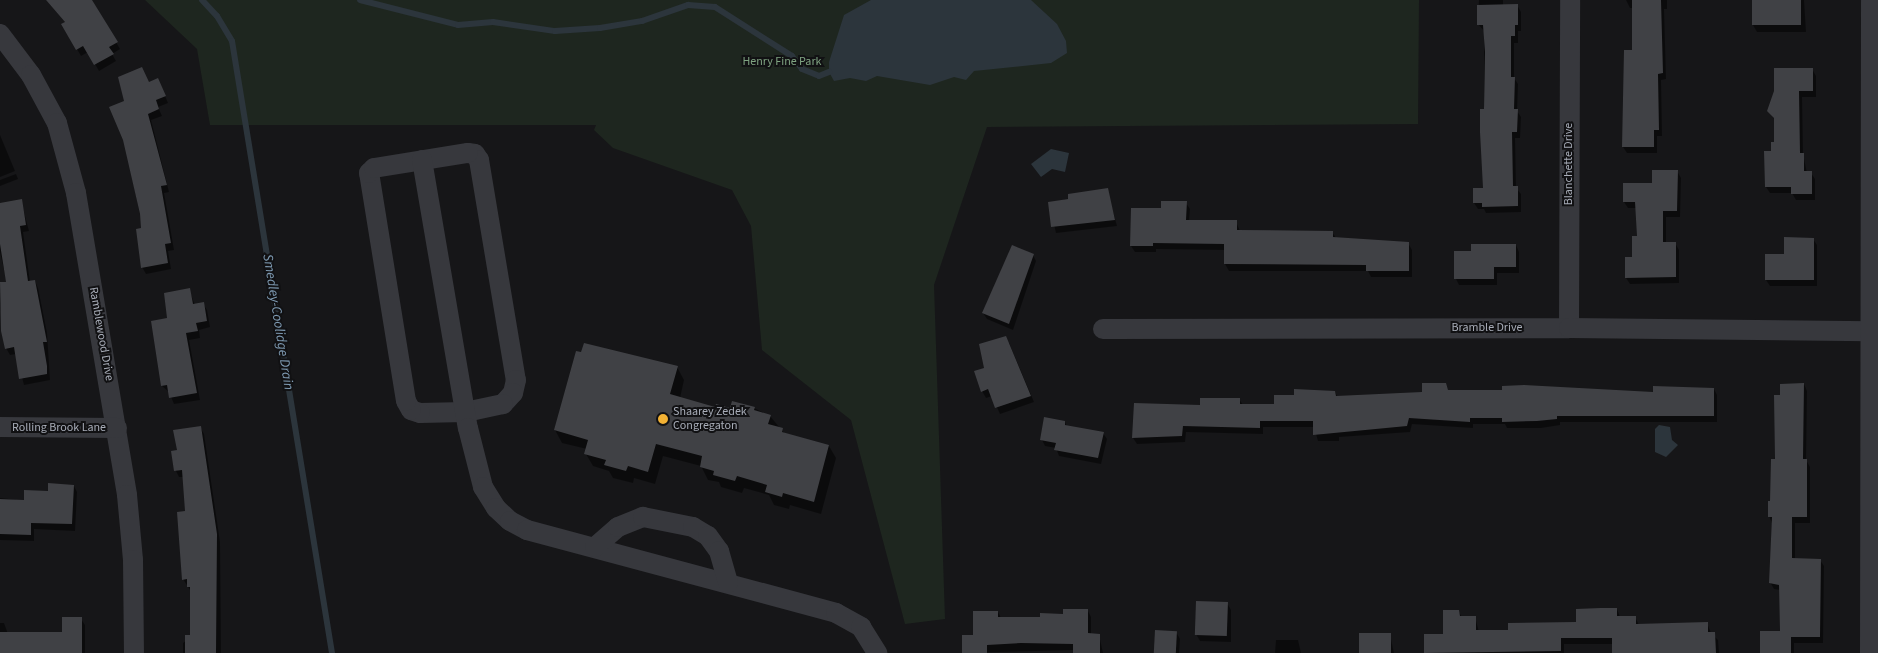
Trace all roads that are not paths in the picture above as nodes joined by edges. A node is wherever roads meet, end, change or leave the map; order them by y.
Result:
1 (1570, 0) edge
2 (1871, 0) edge
3 (0, 34) edge
4 (422, 160) junction
5 (1569, 328) junction
6 (1102, 329) dead end
7 (1871, 331) junction
8 (465, 412) junction
9 (0, 427) edge
10 (117, 428) junction
11 (595, 547) junction
12 (728, 583) junction
13 (134, 653) edge
14 (877, 653) edge
15 (1870, 653) edge

1 - 5 street, Blanchette Drive
2 - 7 street
3 - 10 street, Ramblewood Drive
4 - 8 street
4 - 8 street
4 - 8 street
5 - 6 street, Bramble Drive
5 - 7 street, Bramble Drive
7 - 15 street
8 - 11 street
9 - 10 street, Rolling Brook Lane
10 - 13 street, Ramblewood Drive
11 - 12 street
11 - 12 street
12 - 14 street

